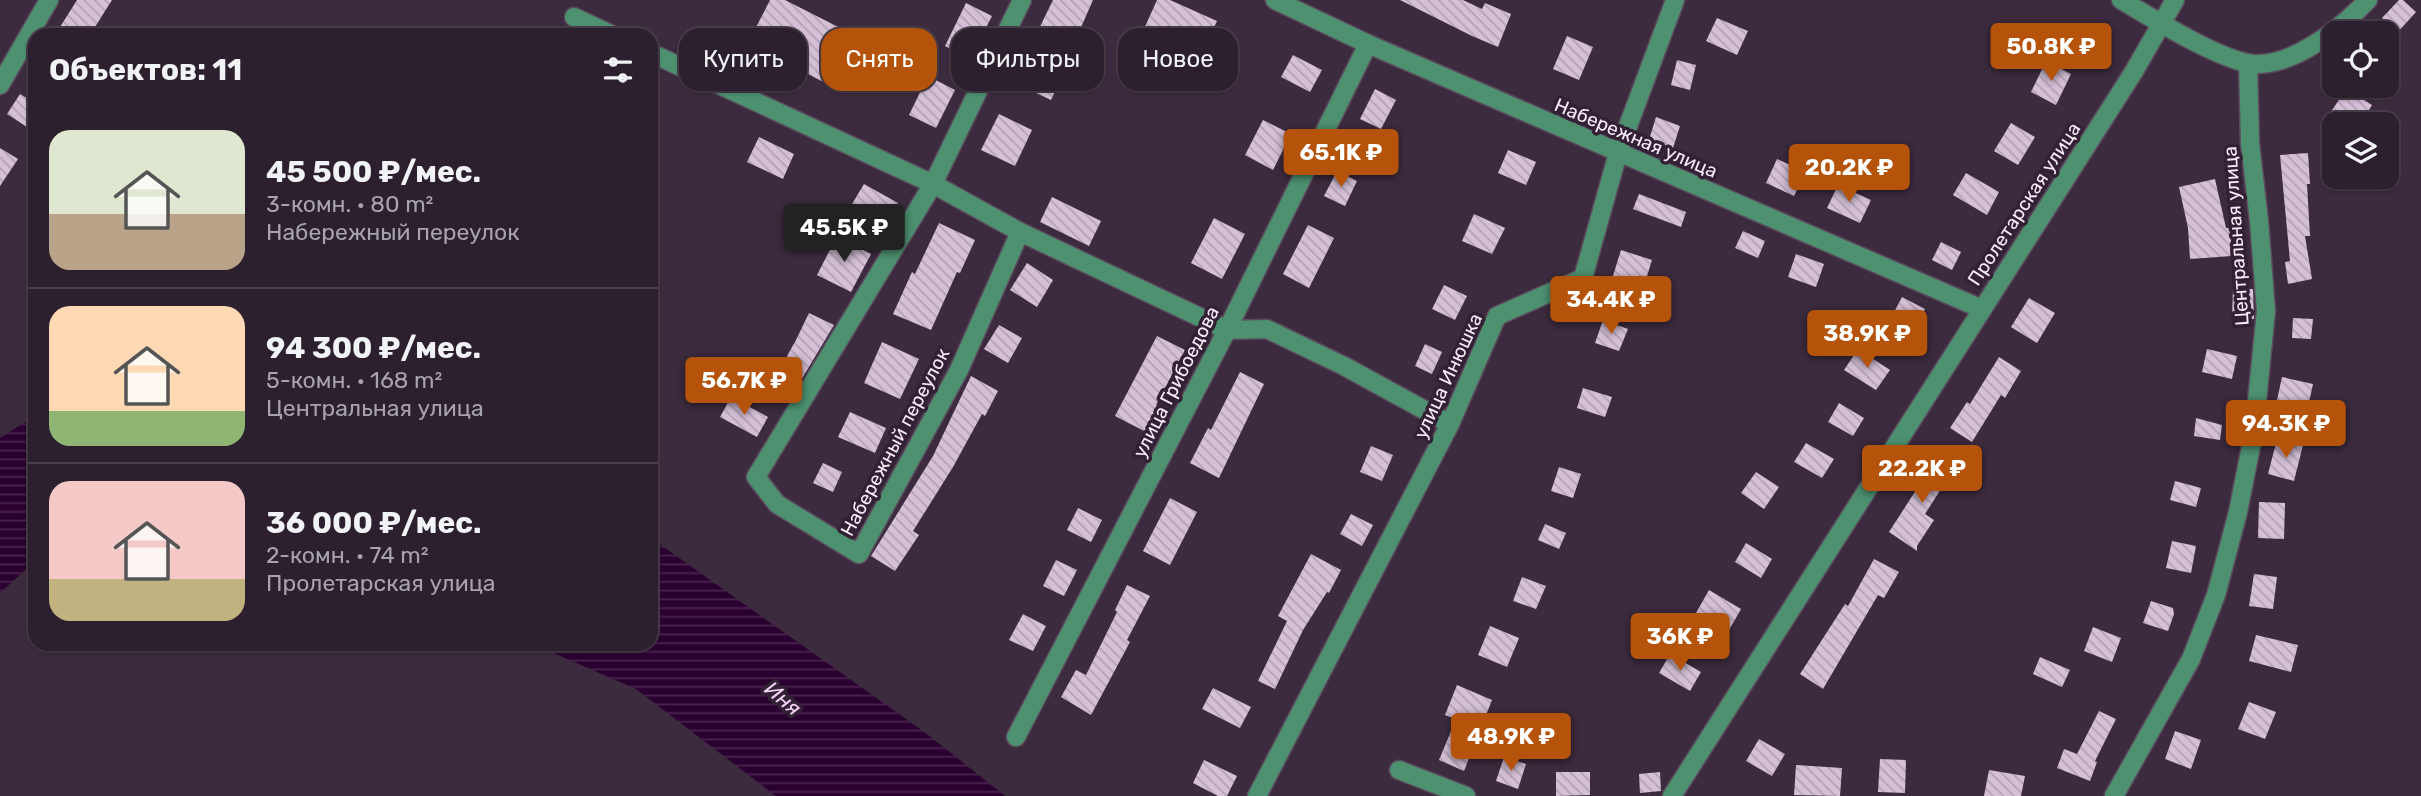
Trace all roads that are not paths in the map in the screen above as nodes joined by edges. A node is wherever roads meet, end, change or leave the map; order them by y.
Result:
1 (49, 0) edge
2 (1021, 0) edge
3 (1275, 0) edge
4 (1675, 0) edge
5 (2121, 0) edge
6 (2175, 0) edge
7 (2368, 0) edge
8 (574, 17) dead end
9 (2163, 23) junction
10 (33, 28) edge
11 (597, 28) edge
12 (28, 36) edge
13 (1368, 44) junction
14 (658, 56) edge
15 (2248, 63) junction
16 (0, 85) edge
17 (1618, 153) junction
18 (933, 184) junction
19 (1020, 232) junction
20 (1982, 309) junction
21 (1227, 330) junction
22 (1450, 424) junction
23 (1016, 737) dead end
24 (1399, 771) dead end
25 (1257, 796) edge
26 (1466, 796) edge
27 (1672, 796) edge
28 (2114, 796) edge

1 - 10 street
2 - 18 street, Набережный переулок
3 - 13 street, Набережная улица
4 - 17 street, улица Инюшка
5 - 9 street
6 - 9 street, Пролетарская улица
7 - 15 street
8 - 11 street
9 - 15 street
9 - 20 street, Пролетарская улица
12 - 16 street
13 - 17 street, Набережная улица
13 - 21 street, улица Грибоедова
14 - 18 street
15 - 28 street, Центральная улица
17 - 20 street, Набережная улица
17 - 22 street, улица Инюшка
18 - 19 street
18 - 19 street, Набережный переулок
19 - 21 street
20 - 27 street, Пролетарская улица
21 - 22 street
21 - 23 street, улица Грибоедова
22 - 25 street, улица Инюшка
24 - 26 street

